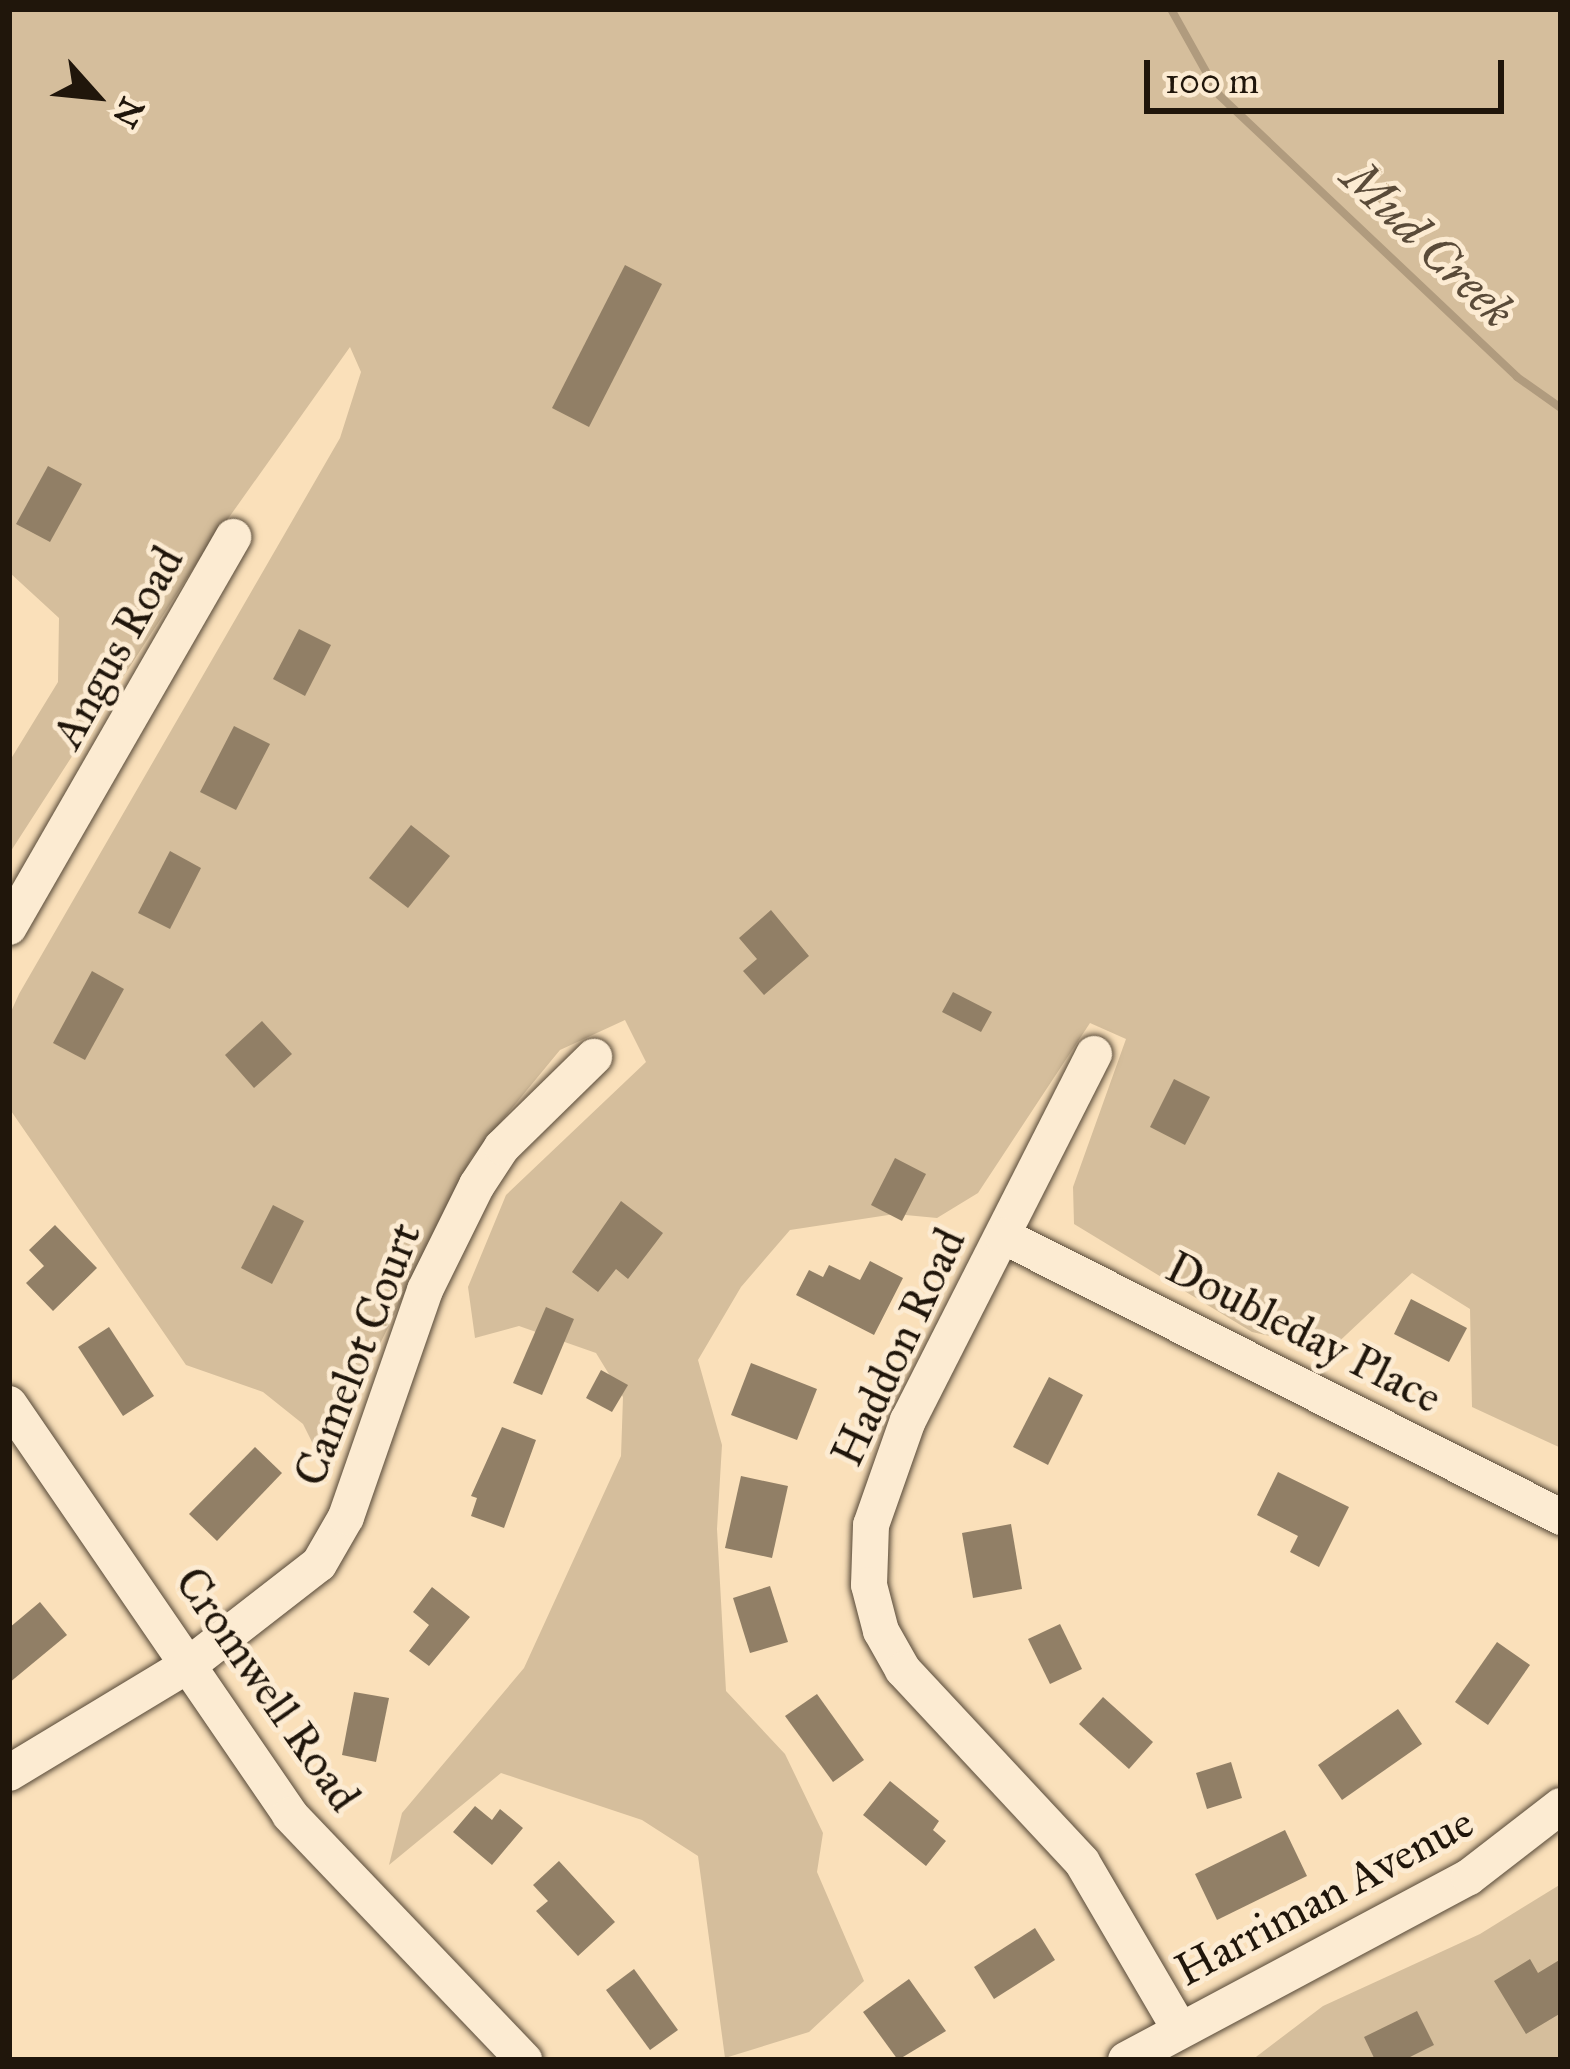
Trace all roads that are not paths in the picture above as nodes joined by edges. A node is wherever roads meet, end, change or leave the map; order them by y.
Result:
1 (233, 537) dead end
2 (9, 928) edge
3 (1094, 1054) dead end
4 (594, 1058) dead end
5 (1003, 1236) junction
6 (9, 1404) edge
7 (1561, 1517) edge
8 (190, 1664) junction
9 (9, 1773) edge
10 (1561, 1806) edge
11 (1179, 2028) junction
12 (524, 2060) edge
13 (1126, 2060) edge

1 - 2 street, Angus Road
3 - 5 street, Haddon Road
4 - 8 street, Camelot Court
5 - 7 street, Doubleday Place
5 - 11 street, Haddon Road
6 - 8 street, Cromwell Road
8 - 9 street, Camelot Court
8 - 12 street, Cromwell Road
10 - 11 street, Harriman Avenue
11 - 13 street, Harriman Avenue

